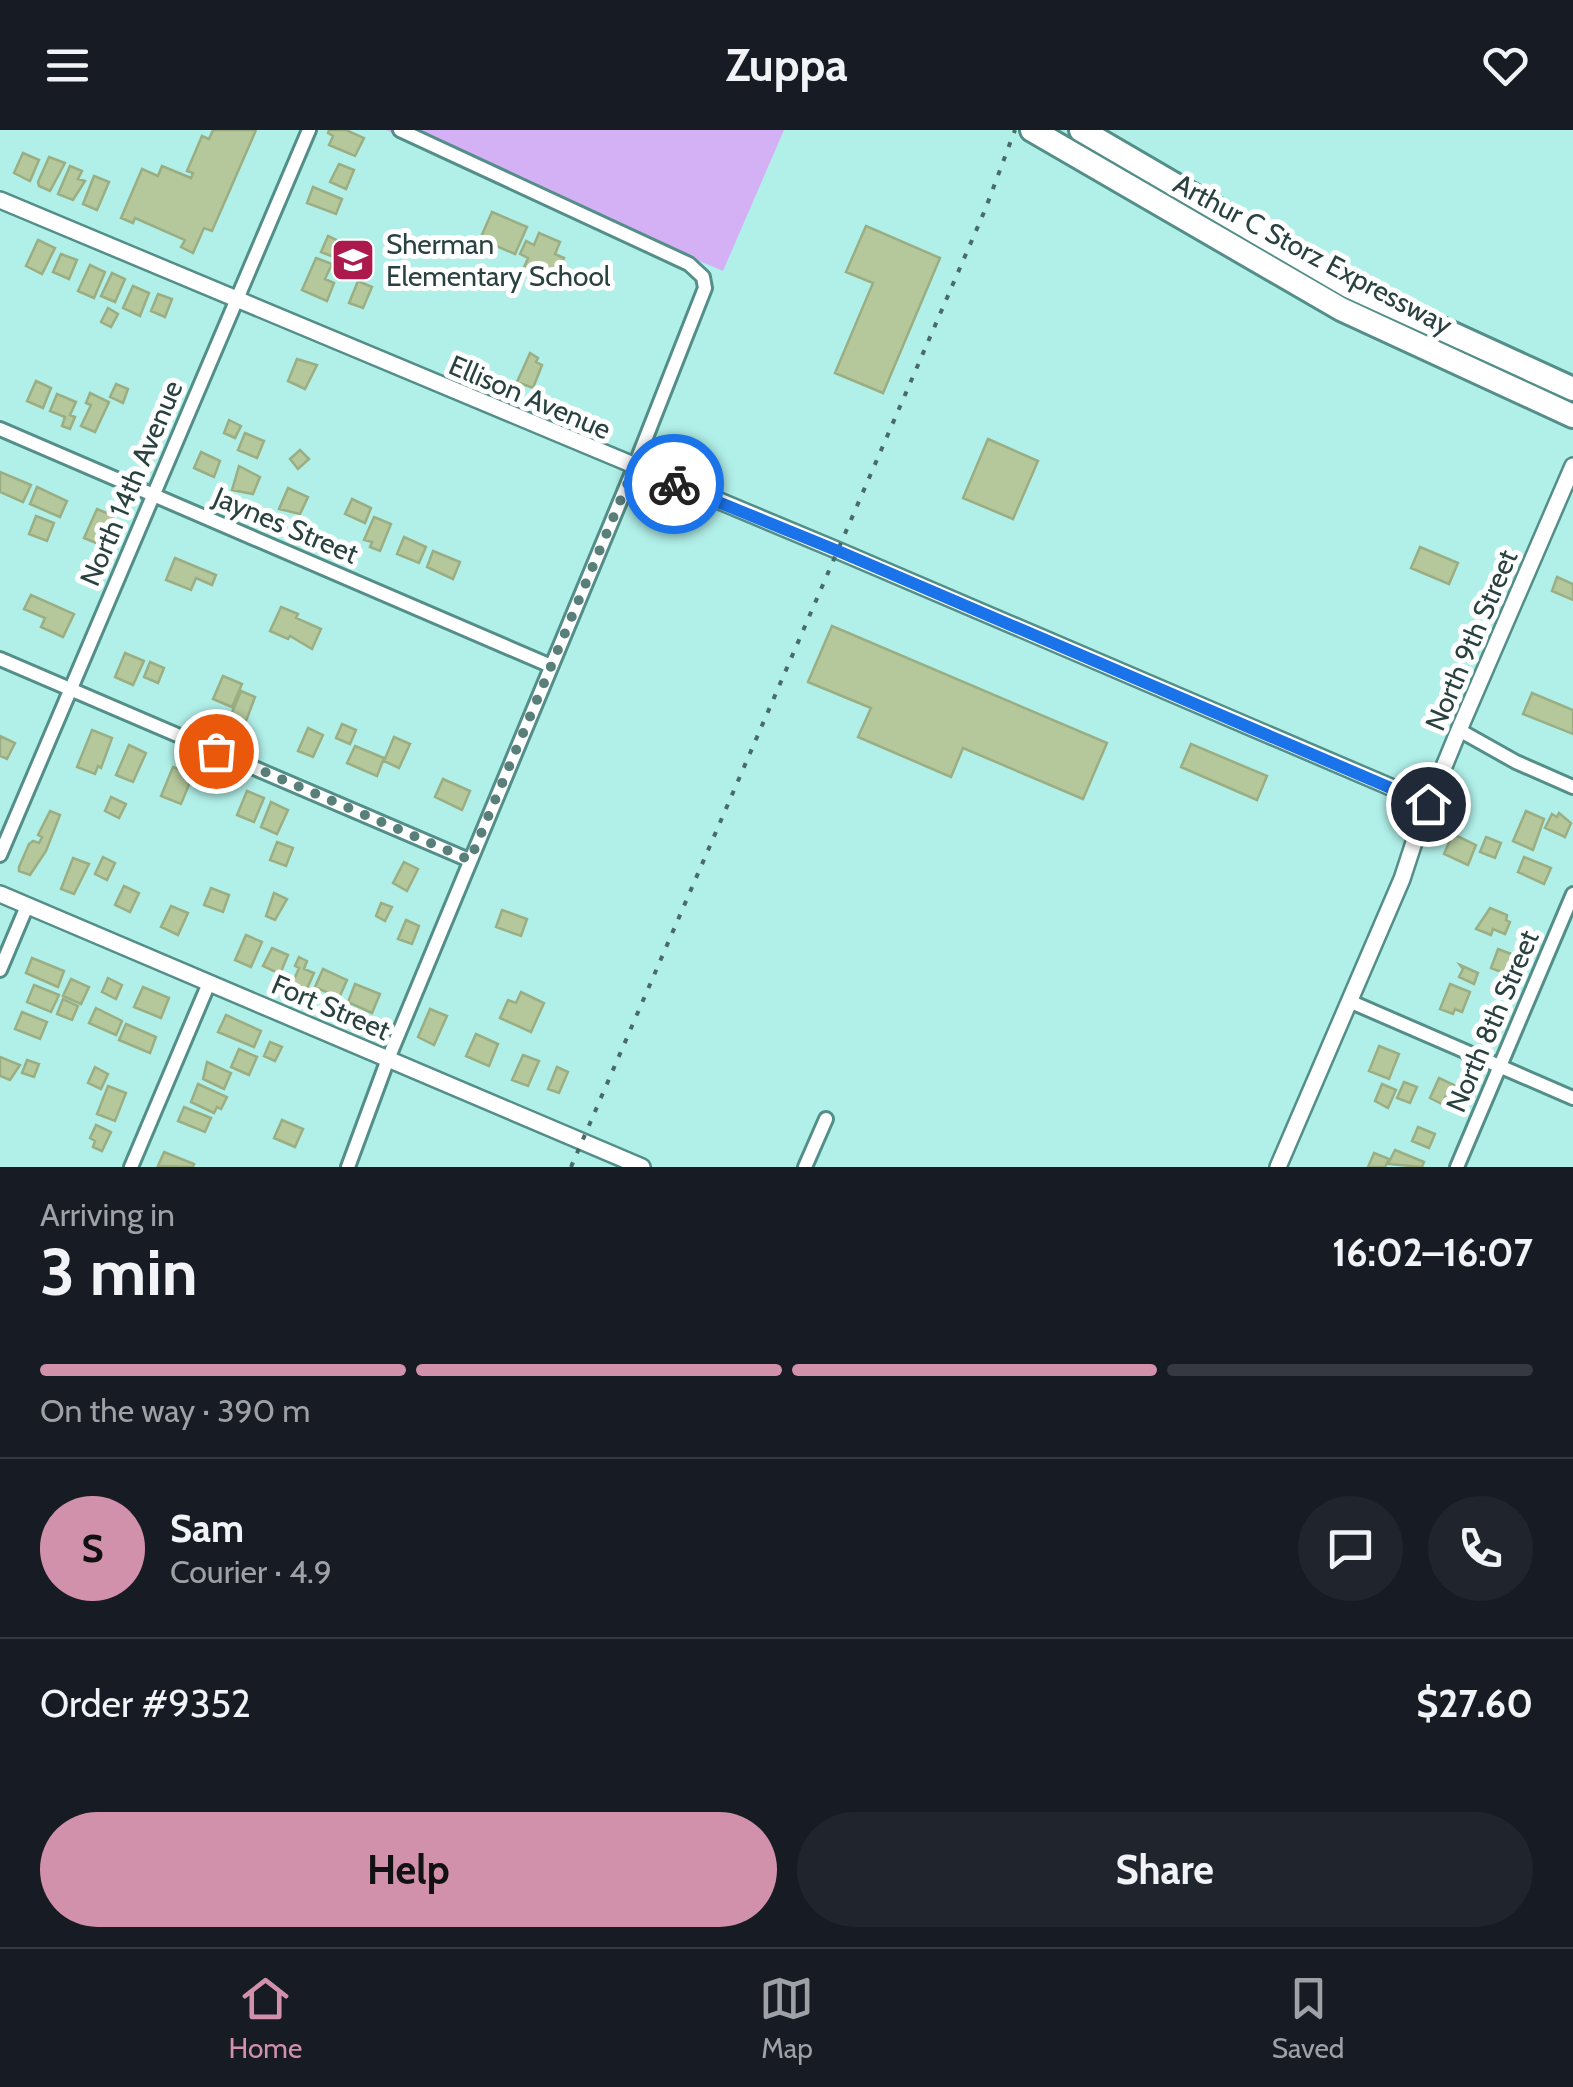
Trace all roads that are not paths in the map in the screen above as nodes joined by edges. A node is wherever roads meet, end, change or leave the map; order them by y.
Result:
1 (309, 130) edge
2 (400, 130) edge
3 (1032, 130) edge
4 (1081, 130) edge
5 (0, 200) edge
6 (236, 300) junction
7 (1573, 388) edge
8 (1573, 416) edge
9 (0, 430) edge
10 (1573, 466) edge
11 (634, 468) junction
12 (152, 495) junction
13 (0, 659) edge
14 (552, 666) junction
15 (71, 689) junction
16 (1459, 730) junction
17 (1573, 787) edge
18 (1428, 804) junction
19 (0, 855) edge
20 (470, 860) junction
21 (0, 894) edge
22 (1573, 894) edge
23 (28, 906) junction
24 (0, 970) edge
25 (209, 983) junction
26 (1349, 1001) junction
27 (388, 1059) junction
28 (1500, 1065) junction
29 (1573, 1098) edge
30 (826, 1119) dead end
31 (131, 1167) edge
32 (348, 1167) edge
33 (642, 1167) edge
34 (806, 1167) edge
35 (1278, 1167) edge
36 (1457, 1167) edge

1 - 6 street, North 14th Avenue
2 - 11 street
3 - 8 highway, Arthur C Storz Expressway
4 - 7 highway, Arthur C Storz Expressway
5 - 6 street, Ellison Avenue
6 - 11 street, Ellison Avenue
6 - 12 street, North 14th Avenue
9 - 12 street, Jaynes Street
10 - 16 street, North 9th Street
11 - 14 street
11 - 18 street, Ellison Avenue
12 - 14 street, Jaynes Street
12 - 15 street, North 14th Avenue
13 - 15 street
14 - 20 street
15 - 19 street, North 14th Avenue
15 - 20 street
16 - 17 street
16 - 18 street, North 9th Street
18 - 26 street, North 9th Street
20 - 27 street
21 - 23 street, Fort Street
22 - 28 street, North 8th Street
23 - 24 street
23 - 25 street, Fort Street
25 - 27 street, Fort Street
25 - 31 street
26 - 28 street
26 - 35 street, North 9th Street
27 - 32 street
27 - 33 street, Fort Street
28 - 29 street
28 - 36 street, North 8th Street
30 - 34 street

